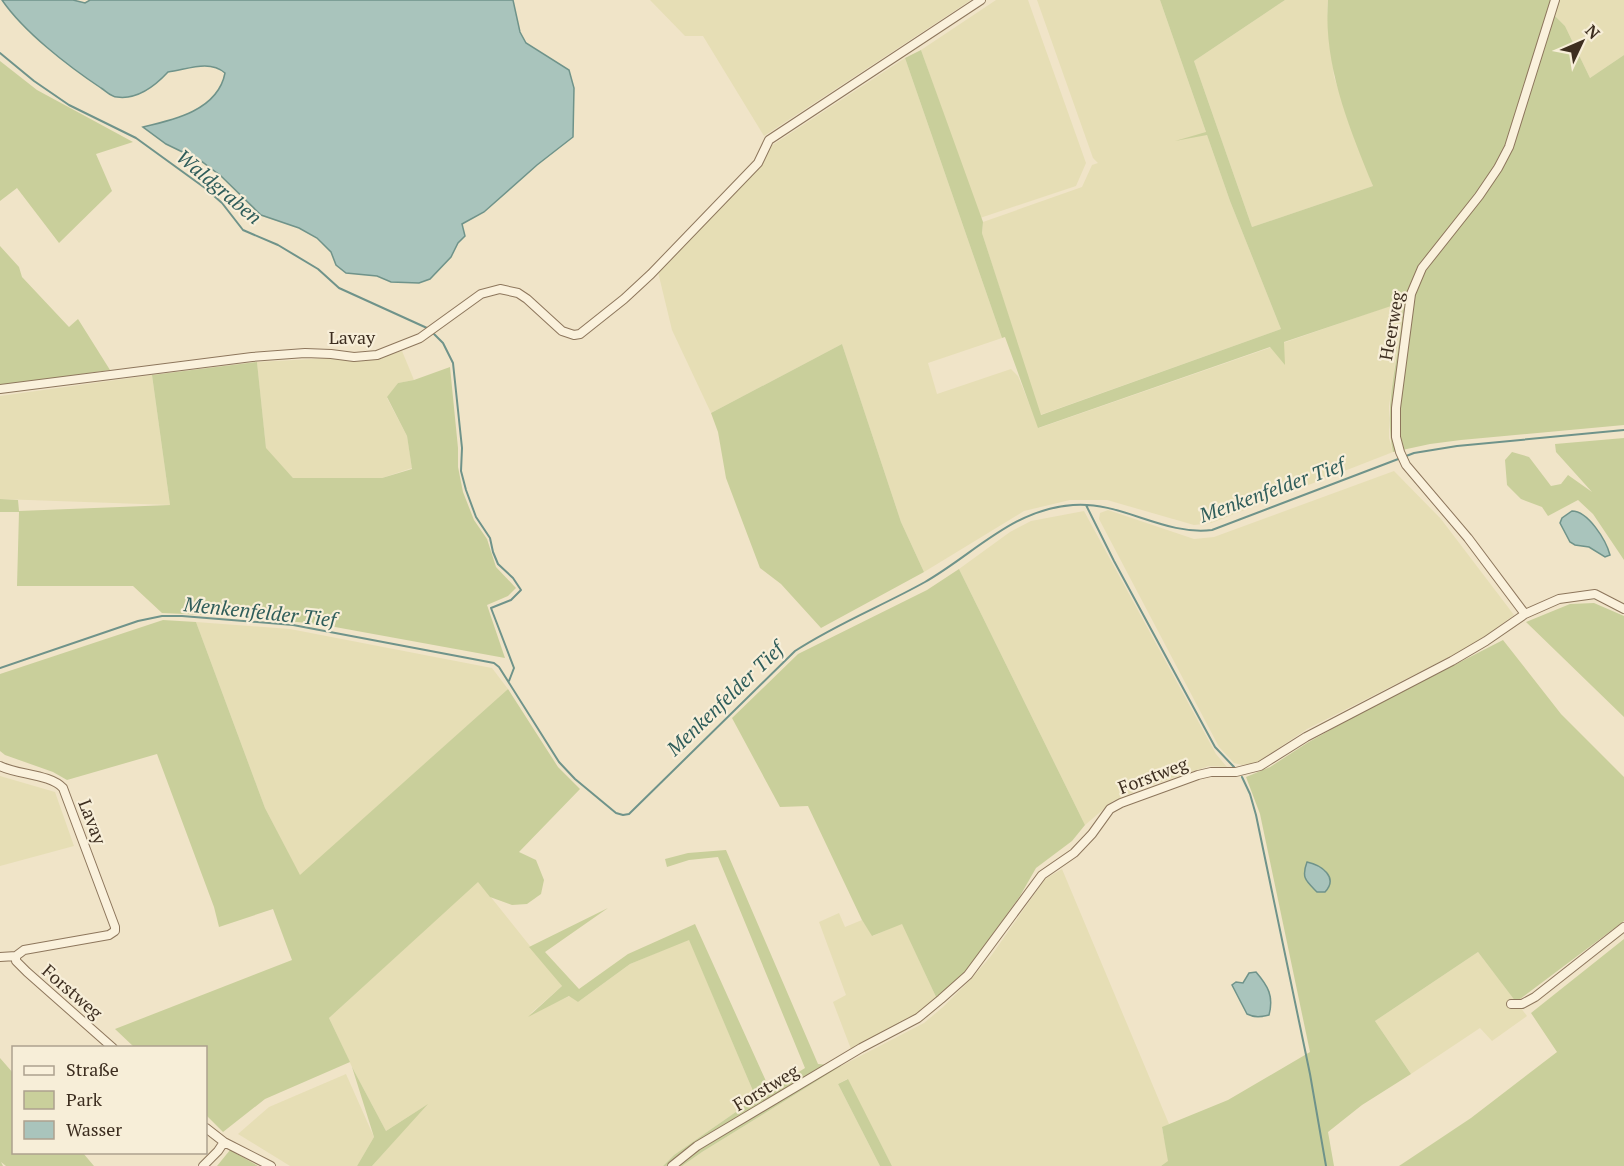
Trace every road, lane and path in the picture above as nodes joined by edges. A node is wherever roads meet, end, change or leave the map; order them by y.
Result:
1 (981, 0) edge
2 (1555, 0) edge
3 (0, 389) edge
4 (1624, 609) edge
5 (1525, 614) junction
6 (0, 766) edge
7 (1624, 927) edge
8 (115, 931) joint
9 (16, 956) junction
10 (0, 957) edge
11 (1510, 1004) dead end
12 (112, 1046) edge
13 (207, 1129) edge
14 (224, 1142) junction
15 (203, 1166) edge
16 (270, 1166) edge
17 (672, 1166) edge

1 - 3 street, Lavay
2 - 5 street, Heerweg
4 - 5 street, Forstweg
5 - 17 street, Forstweg
6 - 8 street, Lavay
7 - 11 street
8 - 9 street, Forstweg
9 - 10 street, Forstweg
9 - 12 street, Forstweg
13 - 14 street
14 - 15 street
14 - 16 street

